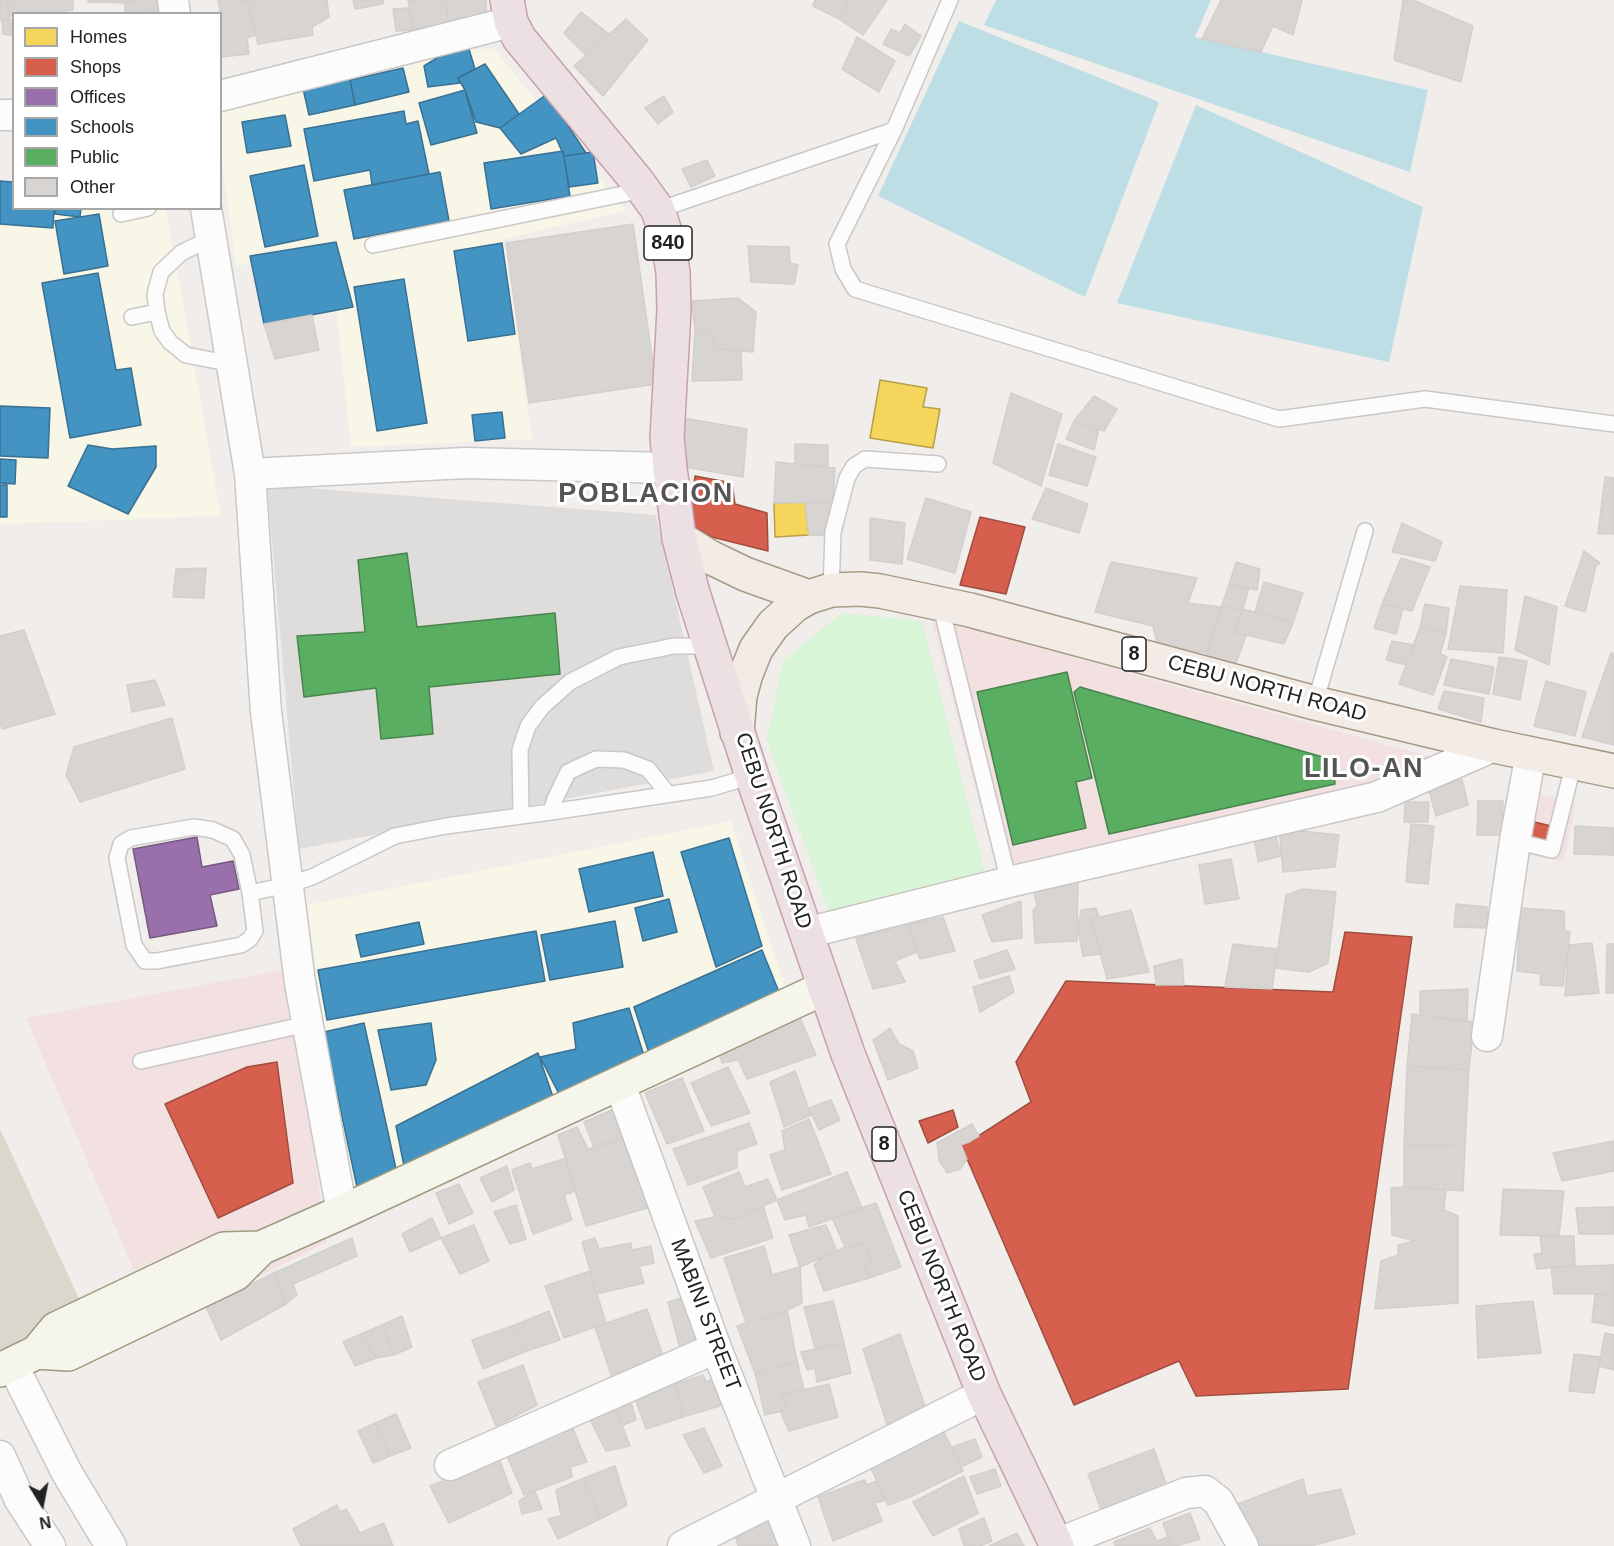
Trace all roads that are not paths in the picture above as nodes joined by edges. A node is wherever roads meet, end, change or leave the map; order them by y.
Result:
1 (950, 0) edge
2 (509, 11) edge
3 (222, 95) edge
4 (894, 130) junction
5 (650, 200) junction
6 (139, 210) edge
7 (206, 210) edge
8 (121, 214) dead end
9 (211, 238) junction
10 (373, 245) dead end
11 (157, 312) junction
12 (132, 317) dead end
13 (231, 364) junction
14 (1614, 424) edge
15 (938, 464) dead end
16 (670, 468) junction
17 (250, 474) junction
18 (1365, 531) dead end
19 (679, 538) junction
20 (820, 594) junction
21 (940, 603) junction
22 (710, 646) junction
23 (1315, 703) junction
24 (737, 732) junction
25 (1494, 746) junction
26 (1531, 753) junction
27 (1574, 762) junction
28 (1614, 771) edge
29 (752, 776) junction
30 (668, 794) junction
31 (551, 812) junction
32 (521, 815) junction
33 (1515, 841) junction
34 (1009, 882) junction
35 (287, 885) junction
36 (250, 893) junction
37 (806, 933) junction
38 (824, 988) junction
39 (307, 1024) junction
40 (1487, 1036) dead end
41 (141, 1061) dead end
42 (619, 1082) junction
43 (342, 1212) junction
44 (716, 1348) junction
45 (16, 1362) edge
46 (984, 1394) junction
47 (0, 1456) edge
48 (450, 1465) dead end
49 (776, 1498) junction
50 (1057, 1545) edge
51 (50, 1546) edge
52 (111, 1546) edge
53 (683, 1546) edge
54 (795, 1546) edge
55 (1243, 1546) edge

1 - 4 lane
2 - 3 street
2 - 5 highway, 840
4 - 5 lane
4 - 14 lane
5 - 10 lane
5 - 16 highway, 840
6 - 8 lane
7 - 9 street
9 - 11 lane
9 - 13 street
11 - 12 lane
11 - 13 lane
13 - 17 street
15 - 20 lane
16 - 17 street
16 - 19 highway, 840
17 - 35 street
18 - 23 lane
19 - 20 main road
19 - 22 highway, 840
20 - 21 main road, CEBU NORTH ROAD / 8
20 - 24 main road, CEBU NORTH ROAD / 8
21 - 23 main road, CEBU NORTH ROAD / 8
21 - 34 lane
22 - 24 highway, 840
22 - 32 lane
23 - 25 main road, CEBU NORTH ROAD / 8
24 - 29 highway, CEBU NORTH ROAD / 8
25 - 26 main road, CEBU NORTH ROAD / 8
25 - 34 street
26 - 27 main road, CEBU NORTH ROAD / 8
26 - 33 street
27 - 28 main road, CEBU NORTH ROAD / 8
27 - 33 lane
29 - 30 lane
29 - 37 highway, CEBU NORTH ROAD / 8
30 - 31 lane
30 - 31 lane
31 - 32 lane
32 - 35 lane
33 - 40 street
34 - 37 street
35 - 36 lane
35 - 39 street
36 - 36 lane
37 - 38 highway, CEBU NORTH ROAD / 8
38 - 42 street
38 - 46 highway, CEBU NORTH ROAD / 8
39 - 41 lane
39 - 43 street
42 - 43 street
42 - 44 street, MABINI STREET
43 - 45 street
44 - 48 street
44 - 49 street, MABINI STREET
45 - 52 street
46 - 49 street
46 - 50 highway, CEBU NORTH ROAD / 8
47 - 51 street
49 - 53 street
49 - 54 street, MABINI STREET
50 - 55 street

